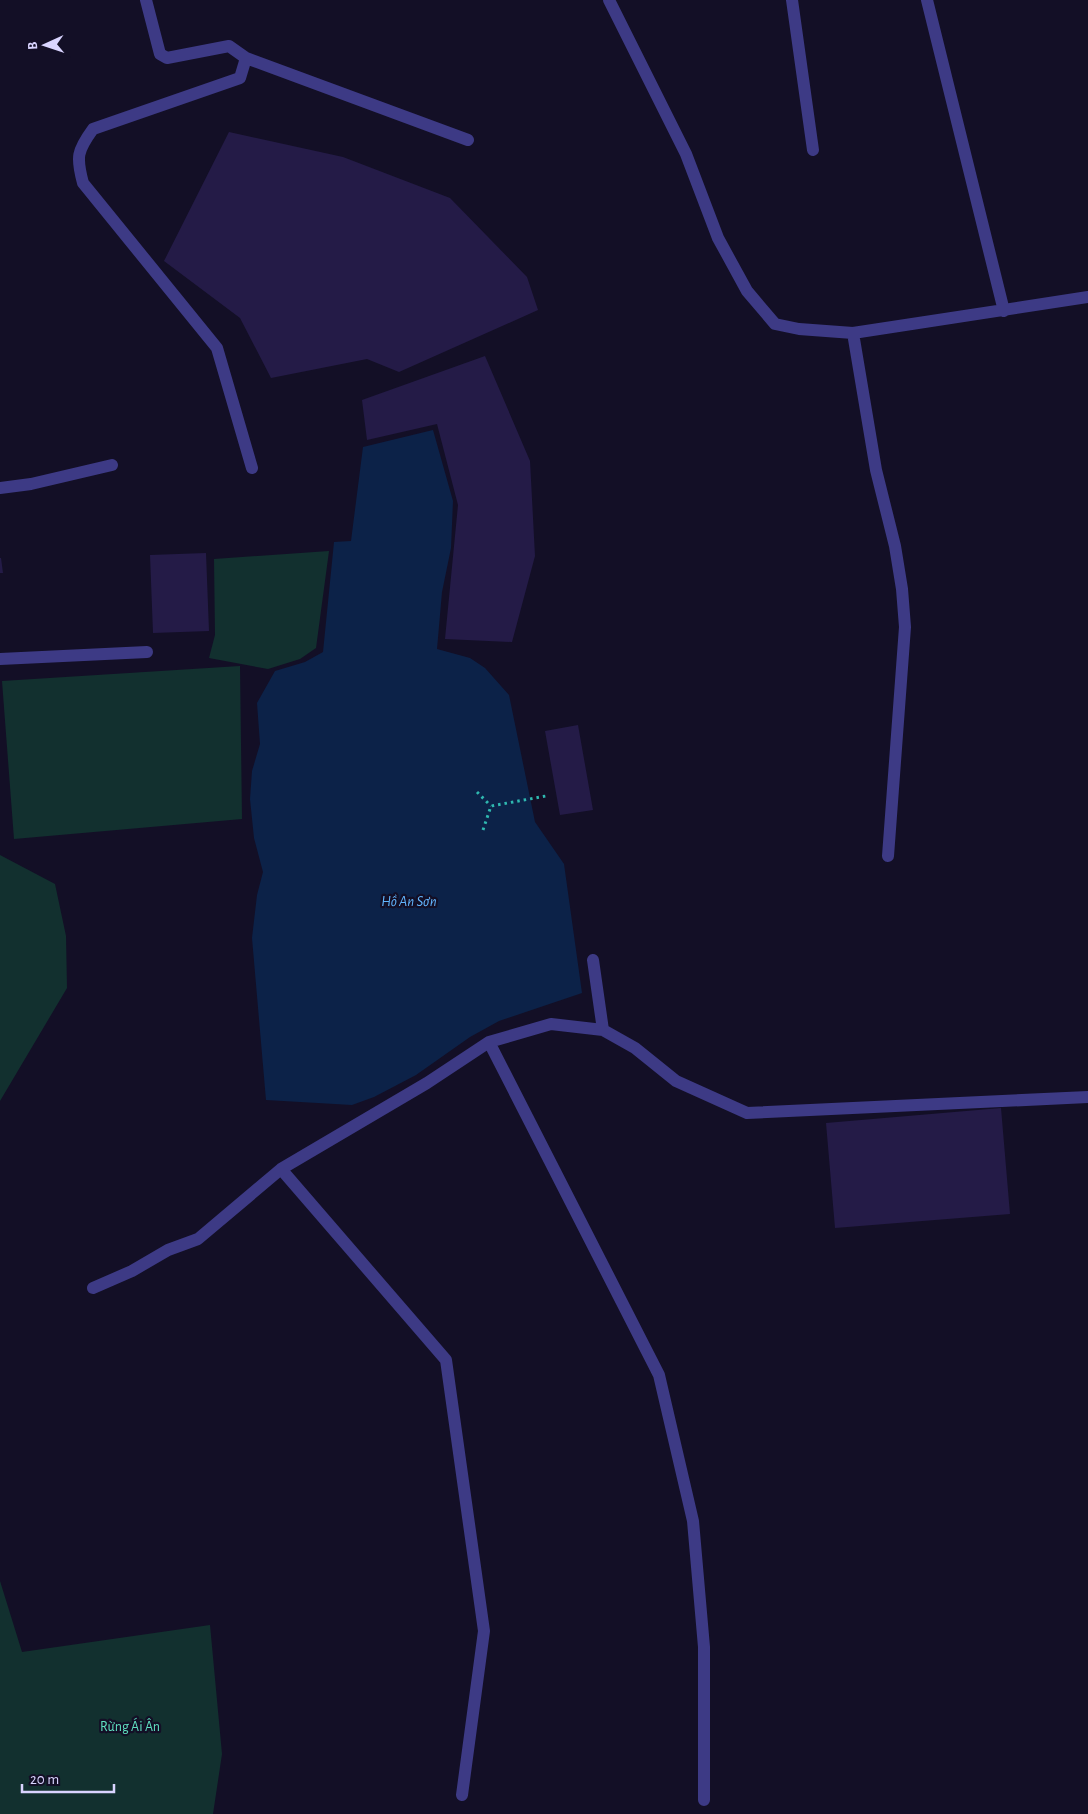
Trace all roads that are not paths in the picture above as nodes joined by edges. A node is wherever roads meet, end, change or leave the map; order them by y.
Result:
1 (146, 0) edge
2 (609, 0) edge
3 (792, 0) edge
4 (927, 0) edge
5 (246, 58) junction
6 (468, 140) dead end
7 (813, 150) dead end
8 (1088, 297) edge
9 (1004, 311) junction
10 (853, 333) junction
11 (112, 465) dead end
12 (252, 468) dead end
13 (0, 488) edge
14 (147, 652) dead end
15 (0, 659) edge
16 (888, 856) dead end
17 (593, 960) dead end
18 (603, 1030) junction
19 (489, 1042) junction
20 (1088, 1097) edge
21 (281, 1168) junction
22 (93, 1288) dead end
23 (462, 1795) dead end
24 (704, 1800) dead end

1 - 5 lane
2 - 10 lane
3 - 7 lane
4 - 9 lane
5 - 6 lane
5 - 12 lane
8 - 9 lane
9 - 10 lane
10 - 16 lane
11 - 13 lane
14 - 15 lane
17 - 18 lane
18 - 19 lane
18 - 20 lane
19 - 21 lane
19 - 24 lane
21 - 22 lane
21 - 23 lane

